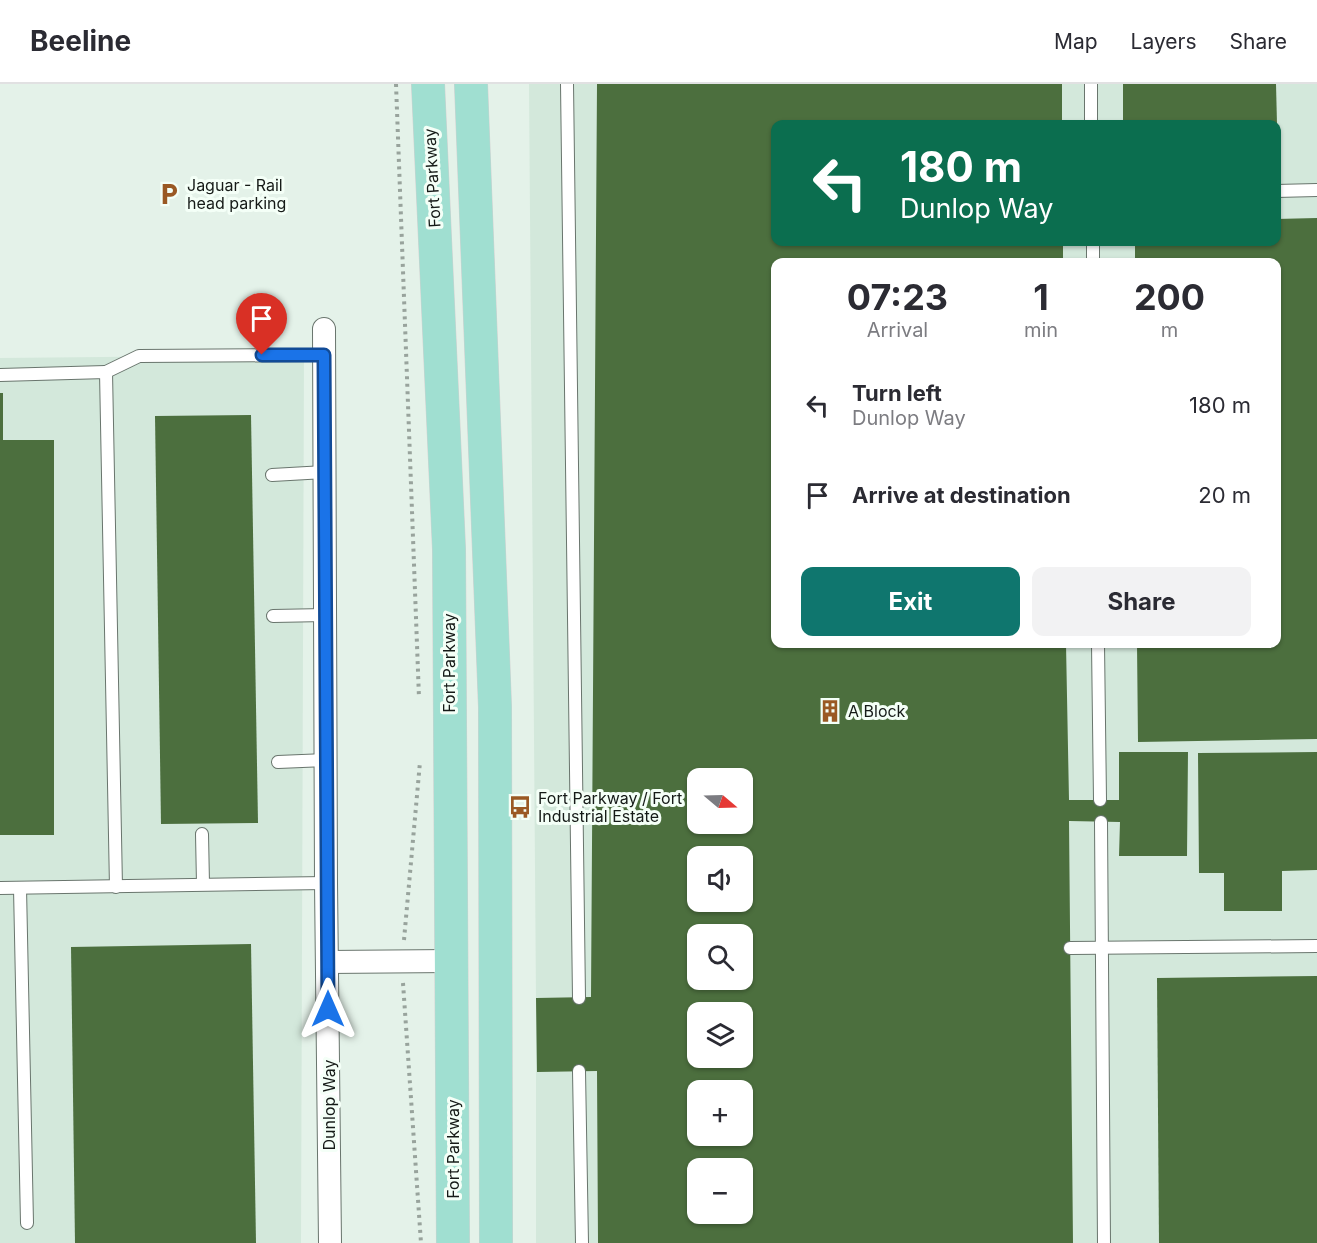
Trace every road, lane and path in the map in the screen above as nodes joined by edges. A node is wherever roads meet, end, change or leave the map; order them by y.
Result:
1 (396, 84) edge
2 (428, 84) edge
3 (471, 84) edge
4 (567, 84) edge
5 (1091, 84) edge
6 (1091, 120) edge
7 (1317, 190) edge
8 (1281, 191) edge
9 (324, 329) dead end
10 (324, 355) junction
11 (106, 372) junction
12 (0, 375) edge
13 (325, 472) junction
14 (272, 475) dead end
15 (325, 615) junction
16 (273, 616) dead end
17 (1098, 648) edge
18 (420, 707) dead end
19 (421, 754) dead end
20 (326, 760) junction
21 (278, 762) dead end
22 (1100, 800) dead end
23 (1101, 822) dead end
24 (202, 834) dead end
25 (203, 884) junction
26 (326, 884) junction
27 (116, 887) junction
28 (0, 888) edge
29 (20, 888) junction
30 (1317, 946) edge
31 (578, 947) junction
32 (591, 947) dead end
33 (1070, 948) dead end
34 (1102, 948) junction
35 (451, 961) junction
36 (327, 962) junction
37 (402, 962) junction
38 (579, 998) dead end
39 (579, 1071) dead end
40 (27, 1223) dead end
41 (330, 1243) edge
42 (421, 1243) edge
43 (453, 1243) edge
44 (496, 1243) edge
45 (582, 1243) edge
46 (1104, 1243) edge

1 - 18 path
2 - 35 main road, Fort Parkway
3 - 44 main road
4 - 31 lane
5 - 6 lane
7 - 8 lane
9 - 10 street, Dunlop Way
10 - 11 lane
10 - 13 street, Dunlop Way
11 - 12 lane
11 - 27 lane
13 - 14 lane
13 - 15 street, Dunlop Way
15 - 16 lane
15 - 20 street, Dunlop Way
17 - 22 lane
19 - 37 path
20 - 21 lane
20 - 26 street, Dunlop Way
23 - 34 lane
24 - 25 lane
25 - 26 lane
25 - 27 lane
26 - 36 street, Dunlop Way
27 - 29 lane
28 - 29 lane
29 - 40 lane
30 - 34 lane
31 - 32 lane
31 - 38 lane
33 - 34 lane
34 - 46 lane
35 - 37 street
35 - 43 main road, Fort Parkway
36 - 37 street
36 - 41 street, Dunlop Way
37 - 42 path
39 - 45 lane

